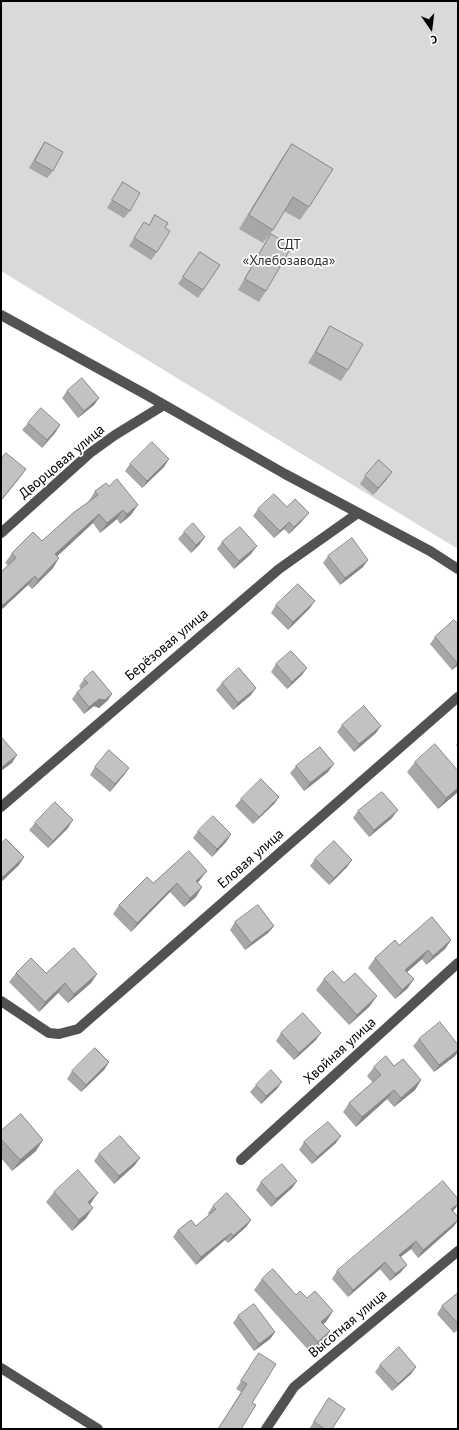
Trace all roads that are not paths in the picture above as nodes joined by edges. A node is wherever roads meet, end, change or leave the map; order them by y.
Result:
1 (1, 315) edge
2 (164, 405) junction
3 (358, 513) junction
4 (1, 533) edge
5 (458, 569) edge
6 (458, 697) edge
7 (1, 807) edge
8 (458, 963) edge
9 (1, 1002) edge
10 (241, 1160) dead end
11 (458, 1251) edge
12 (1, 1368) edge
13 (98, 1429) edge
14 (266, 1429) edge

1 - 2 street
2 - 3 street
2 - 4 street, Дворцовая улица
3 - 5 street
3 - 7 street, Берёзовая улица
6 - 9 street, Еловая улица
8 - 10 street, Хвойная улица
11 - 14 street, Высотная улица
12 - 13 street

